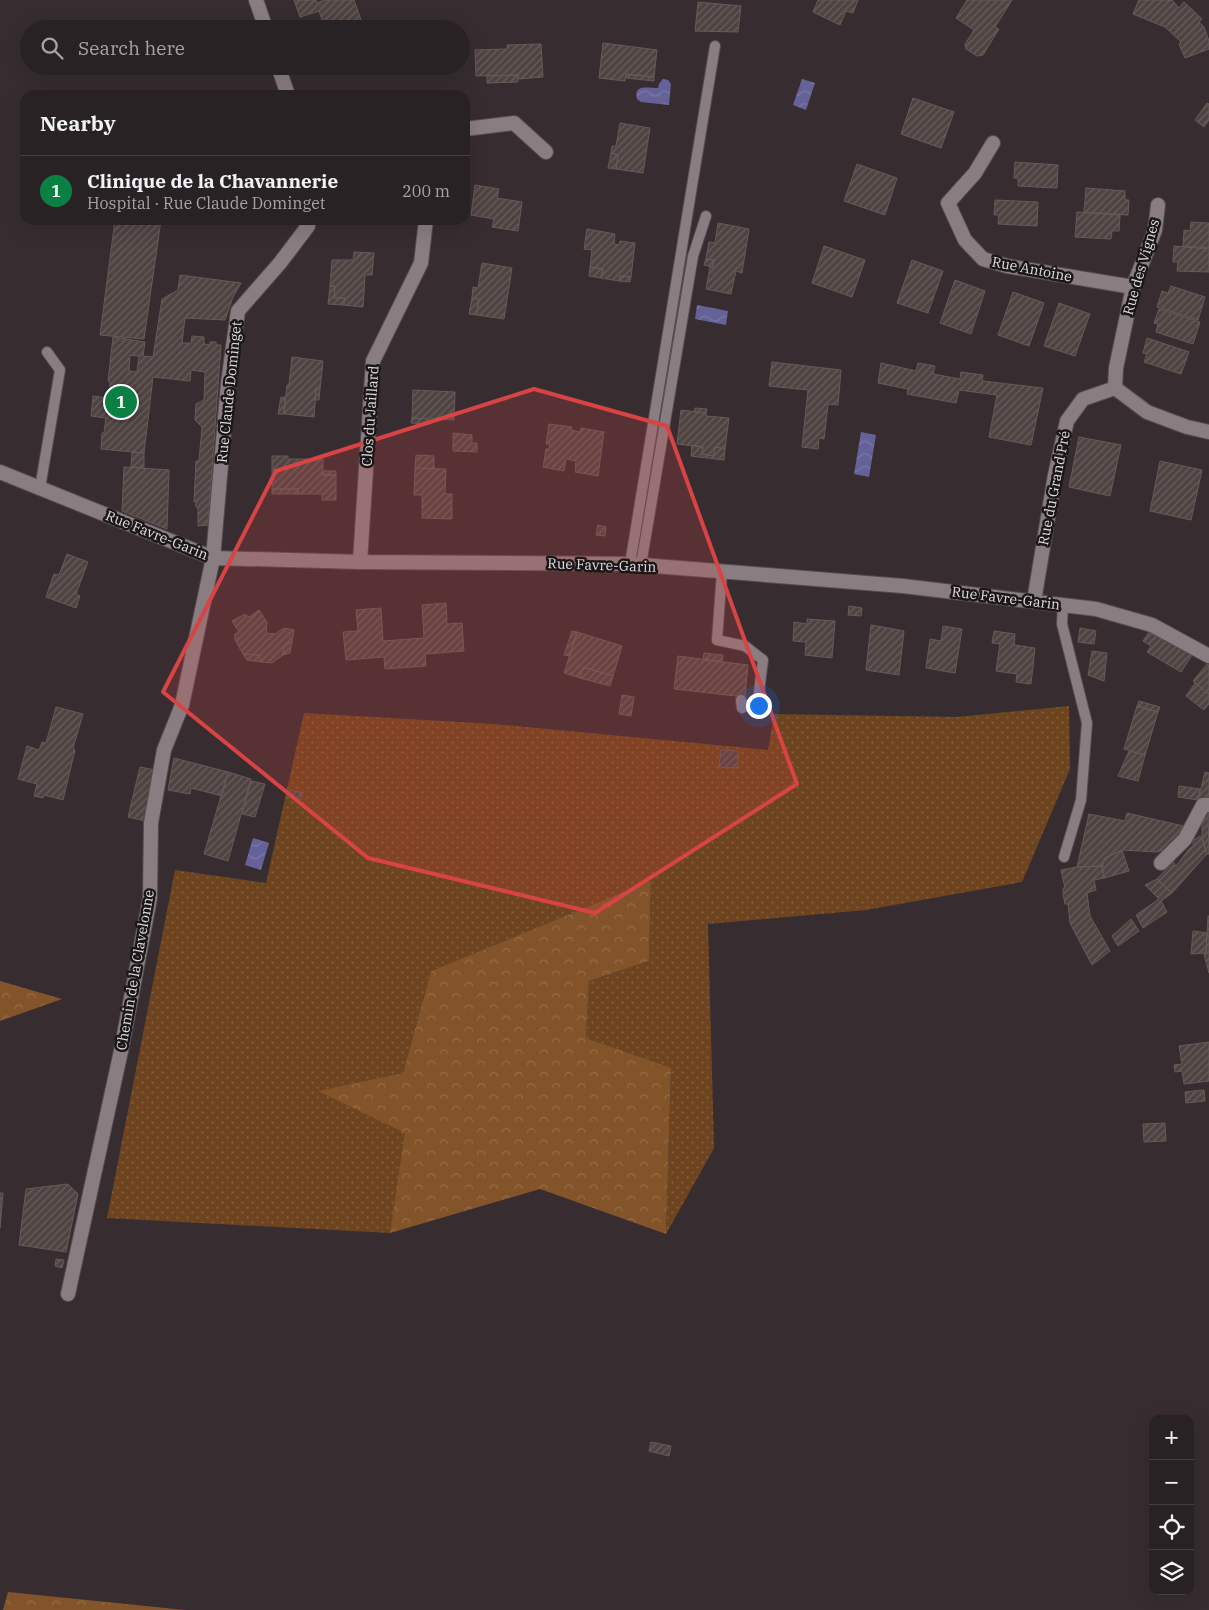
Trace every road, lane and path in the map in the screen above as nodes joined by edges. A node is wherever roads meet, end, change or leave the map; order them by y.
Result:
1 (256, 0) edge
2 (263, 20) edge
3 (714, 46) dead end
4 (281, 75) edge
5 (286, 90) edge
6 (470, 128) edge
7 (993, 143) dead end
8 (546, 152) dead end
9 (1158, 205) dead end
10 (706, 216) dead end
11 (308, 225) edge
12 (425, 225) edge
13 (1133, 287) junction
14 (47, 352) dead end
15 (1114, 388) junction
16 (1209, 432) edge
17 (0, 472) edge
18 (40, 488) junction
19 (213, 558) junction
20 (360, 562) junction
21 (635, 564) junction
22 (722, 572) junction
23 (1034, 601) junction
24 (1063, 605) junction
25 (1209, 656) edge
26 (741, 700) dead end
27 (1209, 805) edge
28 (1064, 857) dead end
29 (1161, 863) dead end
30 (68, 1294) dead end

1 - 2 street
3 - 21 lane
4 - 5 street
6 - 8 street
7 - 13 street, Rue Antoine
9 - 13 street, Rue des Vignes
10 - 21 lane
11 - 19 street, Rue Claude Dominget
12 - 20 street, Clos du Jaillard
13 - 15 street, Rue des Vignes
14 - 18 lane
15 - 16 street
15 - 23 street, Rue du Grand Pré
17 - 18 street, Rue Favre-Garin
18 - 19 street, Rue Favre-Garin
19 - 20 street, Rue Favre-Garin
19 - 30 street, Chemin de la Clavelonne
20 - 21 street, Rue Favre-Garin
21 - 22 street, Rue Favre-Garin
22 - 23 street, Rue Favre-Garin
22 - 26 lane
23 - 24 street, Rue Favre-Garin
24 - 25 street, Rue Favre-Garin
24 - 28 lane
27 - 29 street

